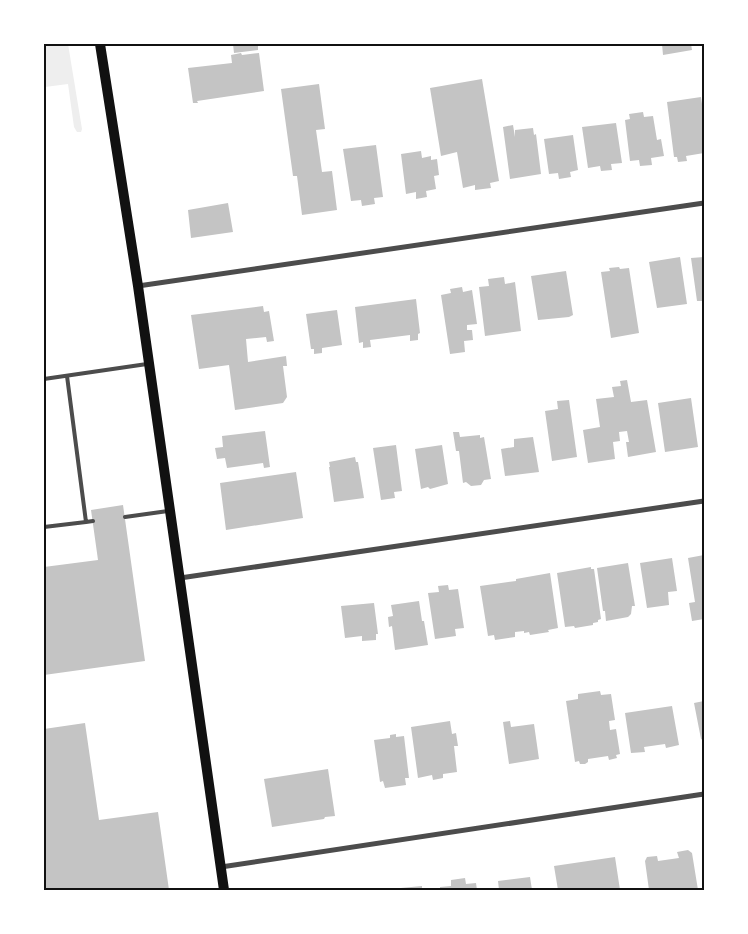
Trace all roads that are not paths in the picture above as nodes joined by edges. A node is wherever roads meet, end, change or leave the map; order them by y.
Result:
1 (100, 44) edge
2 (704, 203) edge
3 (138, 286) junction
4 (149, 364) junction
5 (67, 376) junction
6 (44, 379) edge
7 (704, 501) edge
8 (170, 510) junction
9 (125, 517) dead end
10 (93, 521) dead end
11 (86, 522) junction
12 (44, 527) edge
13 (179, 578) junction
14 (704, 794) edge
15 (221, 867) junction
16 (224, 890) edge

1 - 3 main road
2 - 3 street
3 - 4 main road
4 - 5 lane
4 - 8 main road
5 - 6 lane
5 - 11 lane
7 - 13 street
8 - 9 lane
8 - 13 main road
10 - 11 lane
11 - 12 lane
13 - 15 main road
14 - 15 street
15 - 16 main road

